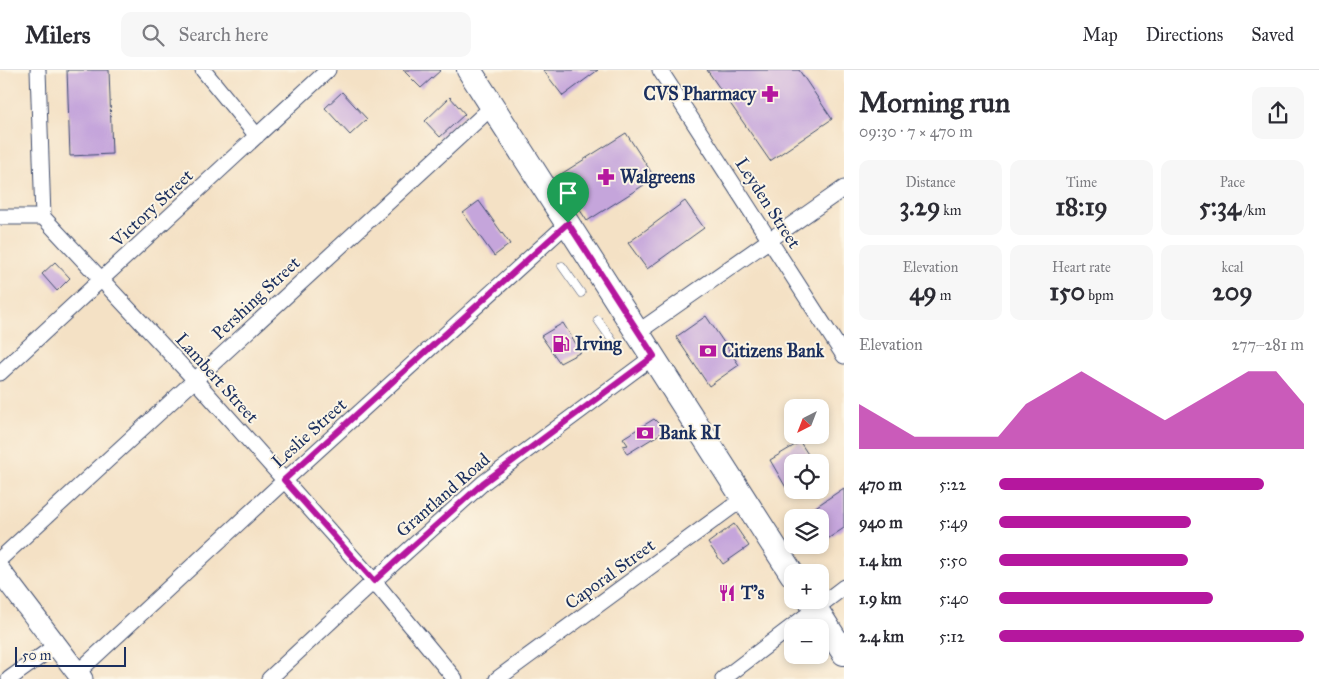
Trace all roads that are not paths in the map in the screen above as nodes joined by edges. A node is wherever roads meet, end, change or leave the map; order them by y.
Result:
1 (38, 70) edge
2 (203, 70) edge
3 (328, 70) edge
4 (469, 70) edge
5 (660, 70) edge
6 (493, 106) junction
7 (257, 136) junction
8 (844, 188) edge
9 (0, 217) edge
10 (43, 217) junction
11 (568, 223) junction
12 (770, 240) junction
13 (562, 266) dead end
14 (102, 279) junction
15 (581, 293) dead end
16 (598, 320) dead end
17 (638, 332) junction
18 (616, 346) dead end
19 (654, 356) junction
20 (844, 356) edge
21 (0, 373) edge
22 (195, 380) junction
23 (284, 480) junction
24 (744, 498) junction
25 (0, 559) edge
26 (786, 564) edge
27 (0, 571) edge
28 (374, 581) junction
29 (844, 587) edge
30 (829, 595) edge
31 (806, 609) edge
32 (815, 609) edge
33 (55, 646) junction
34 (844, 653) edge
35 (80, 676) edge
36 (8, 679) edge
37 (270, 679) edge
38 (455, 679) edge
39 (497, 679) edge
40 (722, 679) edge

1 - 10 street
2 - 7 street
3 - 7 street, Victory Street
4 - 6 main road
5 - 12 street, Leyden Street
6 - 11 main road
6 - 22 street, Pershing Street
7 - 14 street, Victory Street
8 - 12 street
9 - 10 street
10 - 14 street, Lambert Street
11 - 17 main road
11 - 23 street, Leslie Street
12 - 17 street
12 - 20 street, Leyden Street
13 - 15 lane
14 - 21 street, Victory Street
14 - 22 street, Lambert Street
16 - 18 lane
17 - 19 main road
19 - 24 main road
19 - 28 street, Grantland Road
22 - 23 street, Lambert Street
22 - 25 street, Pershing Street
23 - 28 street, Lambert Street
23 - 35 street, Leslie Street
24 - 26 main road
24 - 39 street, Caporal Street
27 - 33 street
28 - 37 street, Grantland Road
28 - 38 street, Lambert Street
29 - 30 street
31 - 40 street
32 - 34 main road
33 - 35 street
33 - 36 street

